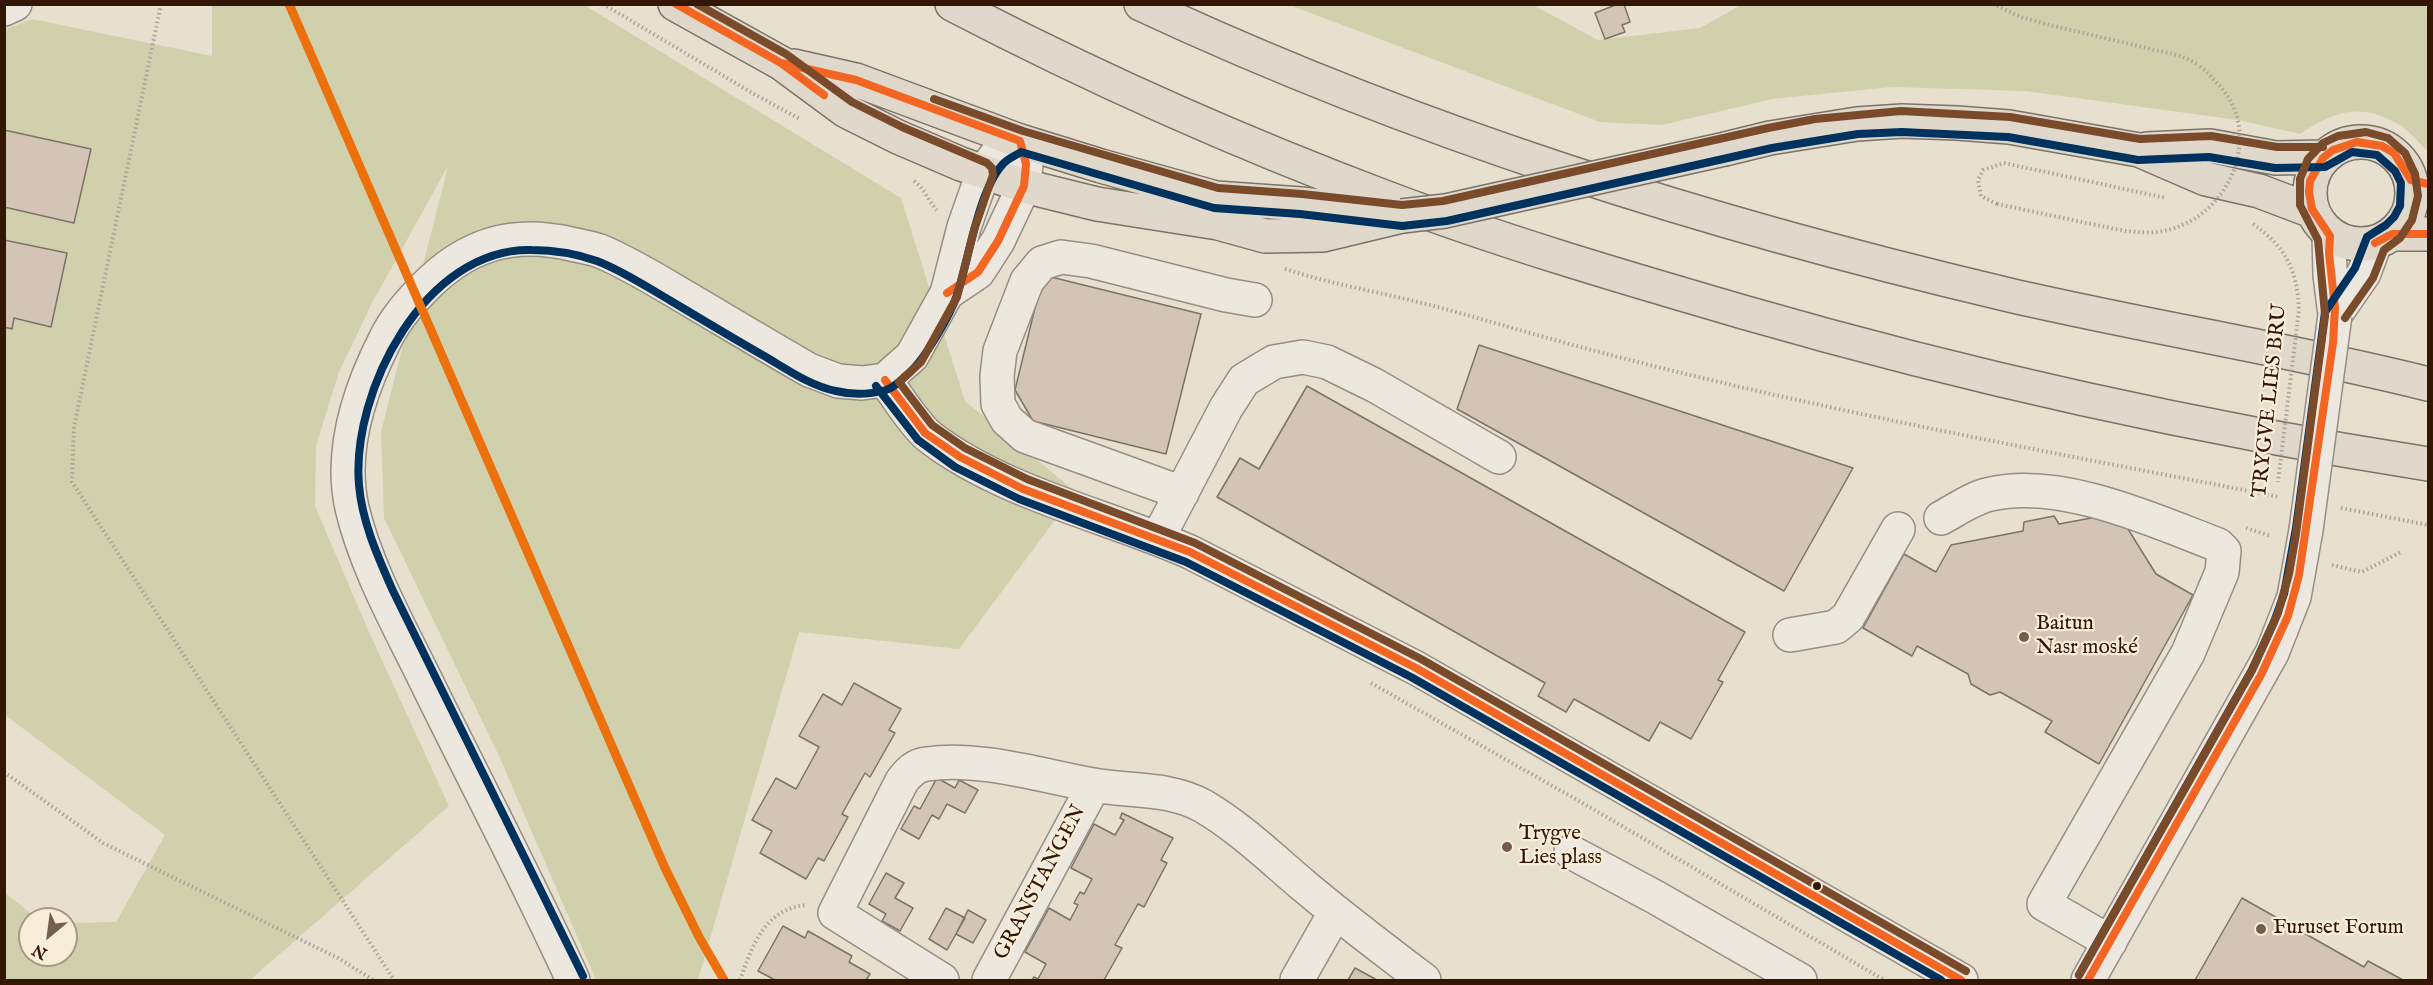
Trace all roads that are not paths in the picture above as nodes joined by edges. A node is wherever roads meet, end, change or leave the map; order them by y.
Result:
1 (15, 4) edge
2 (675, 4) edge
3 (952, 4) edge
4 (1141, 4) edge
5 (4, 9) edge
6 (781, 63) junction
7 (1020, 141) junction
8 (2139, 150) junction
9 (2323, 157) junction
10 (983, 172) junction
11 (2420, 182) edge
12 (1024, 186) junction
13 (1402, 216) junction
14 (2428, 234) edge
15 (2324, 236) junction
16 (2377, 250) junction
17 (948, 293) junction
18 (1255, 300) dead end
19 (2335, 315) junction
20 (885, 380) junction
21 (2428, 384) edge
22 (1499, 457) dead end
23 (2428, 464) edge
24 (1182, 493) junction
25 (1941, 518) dead end
26 (1898, 529) dead end
27 (1158, 538) junction
28 (1790, 635) dead end
29 (1094, 785) junction
30 (1571, 852) dead end
31 (1335, 912) junction
32 (2110, 942) junction
33 (573, 981) edge
34 (942, 981) edge
35 (988, 981) edge
36 (1297, 981) edge
37 (1424, 981) edge
38 (1800, 981) edge
39 (1961, 981) edge
40 (2088, 981) edge

1 - 5 street
2 - 6 main road
3 - 23 main road
4 - 21 main road
6 - 7 main road
6 - 10 main road
7 - 10 street
7 - 12 street
7 - 13 main road
8 - 9 main road
8 - 13 main road, bridge
8 - 15 main road
9 - 11 main road
9 - 15 main road
10 - 12 main road
10 - 17 street
11 - 16 main road
12 - 13 main road
12 - 17 street
14 - 16 main road
15 - 16 main road
15 - 19 street
16 - 19 street
17 - 20 street
18 - 24 street
19 - 32 street, bridge
20 - 27 street
20 - 33 street
22 - 24 street
24 - 27 street
25 - 32 street
26 - 28 street
27 - 39 street
29 - 31 street, GRANSTANGEN
29 - 34 street, GRANSTANGEN
29 - 35 street, GRANSTANGEN
30 - 38 street
31 - 36 street
31 - 37 street, GRANSTANGEN
32 - 40 street

